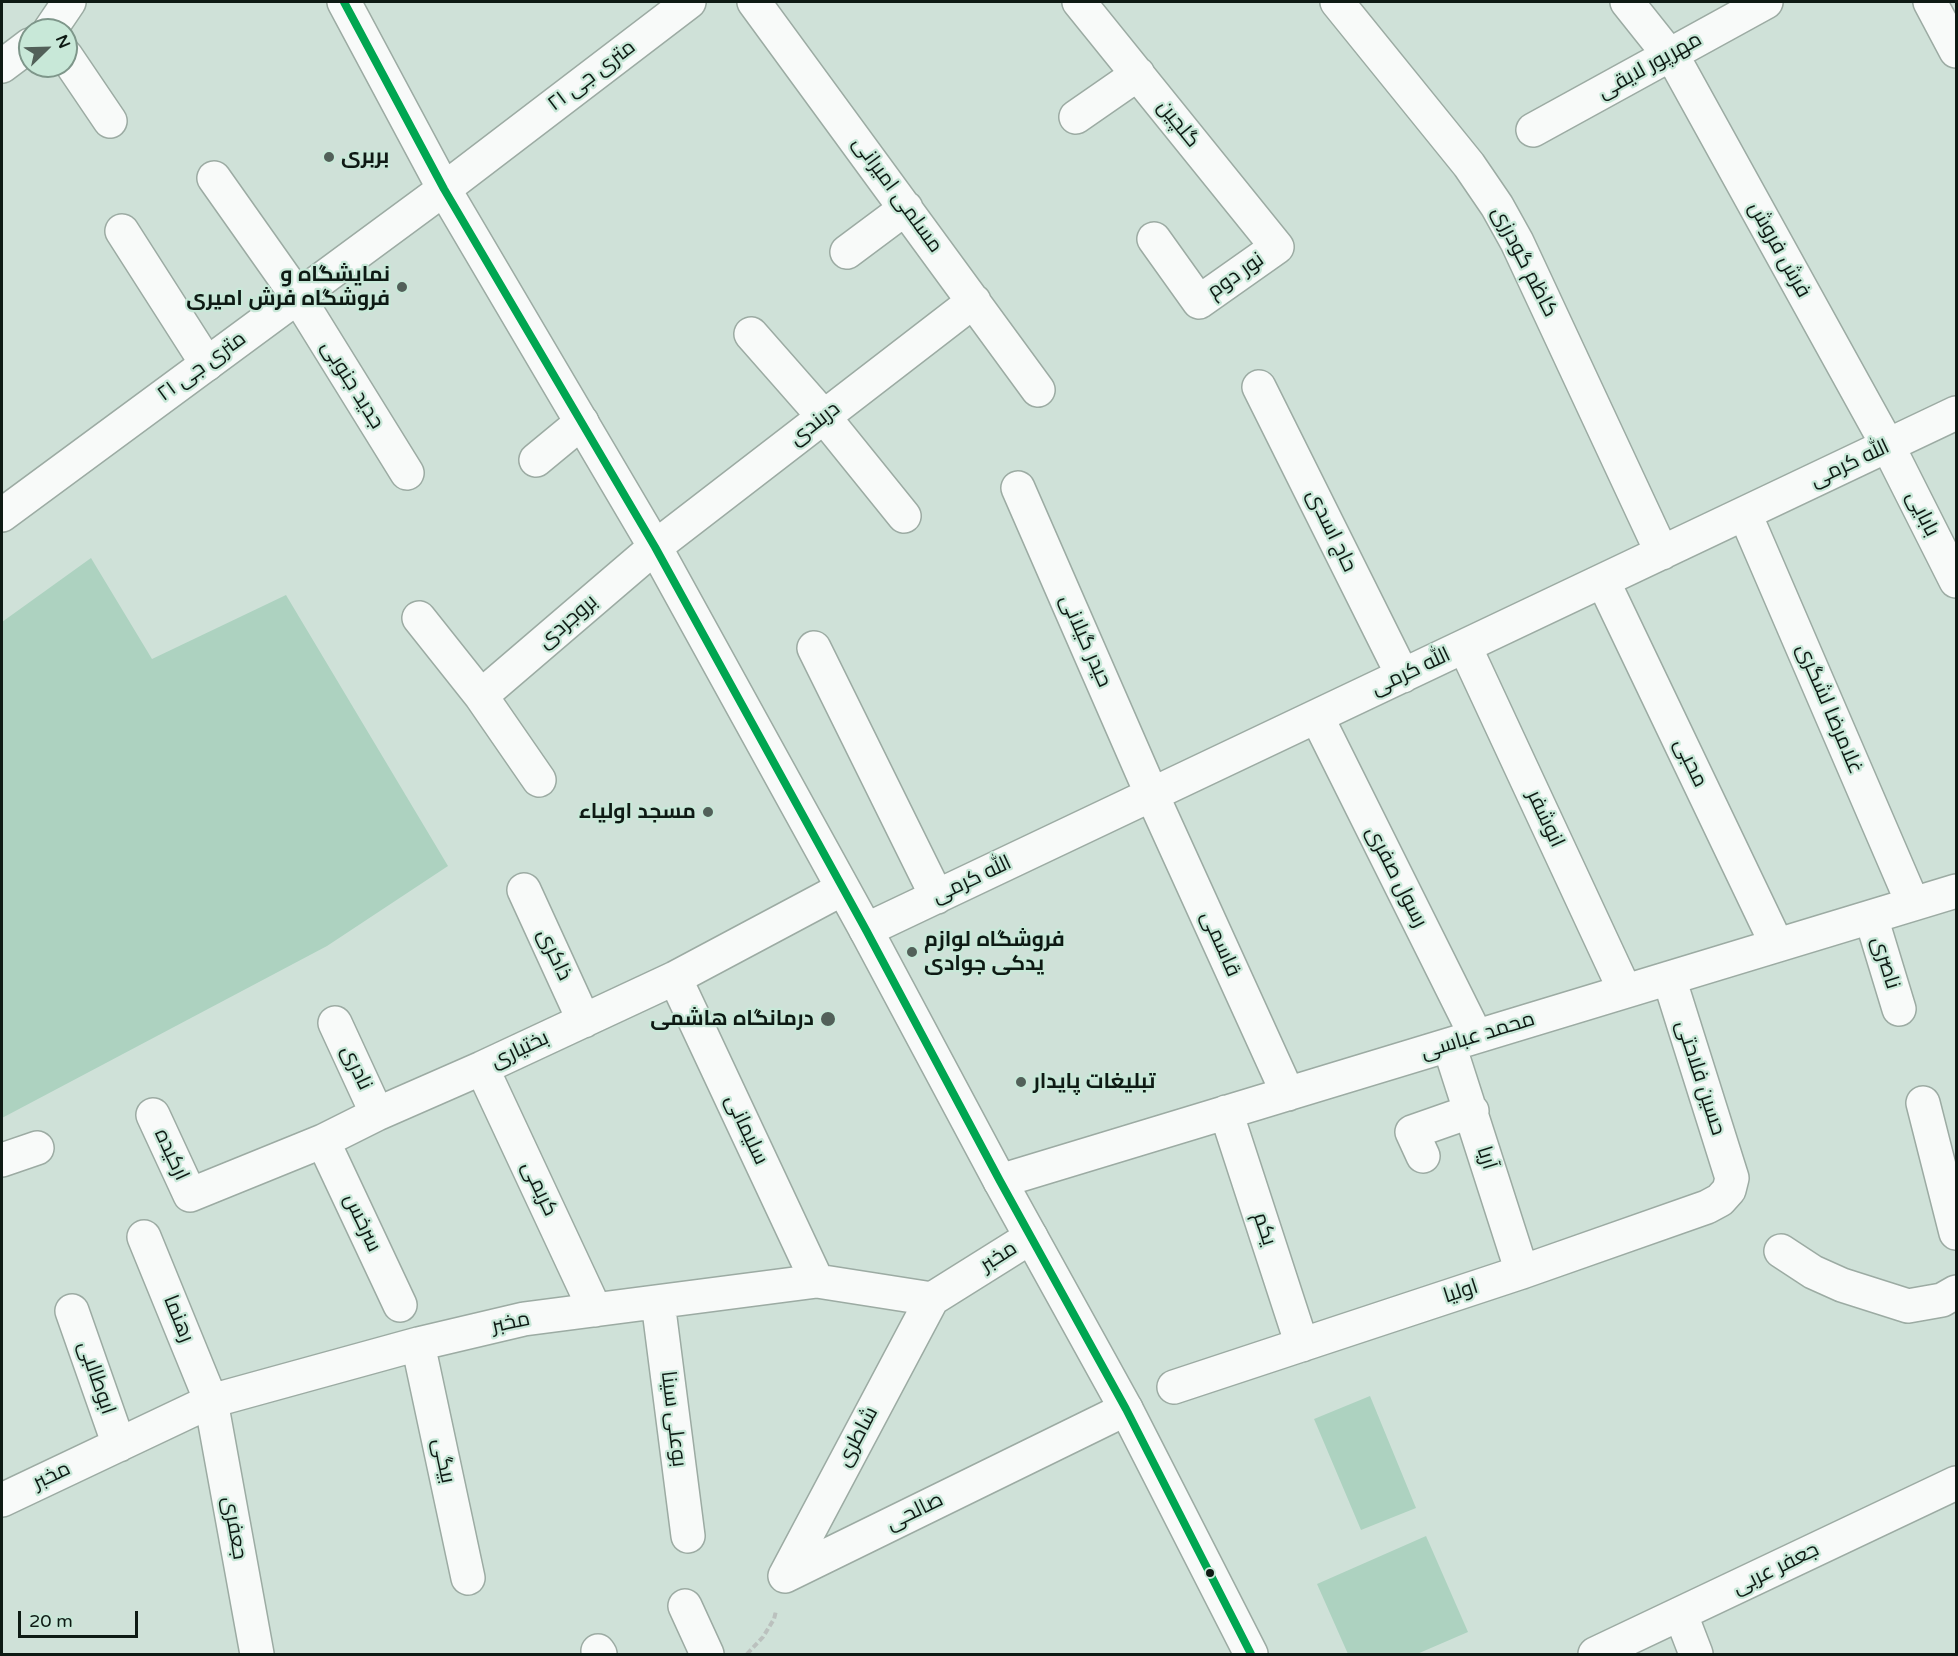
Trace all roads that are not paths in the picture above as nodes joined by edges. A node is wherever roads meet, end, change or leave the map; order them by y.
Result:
1 (69, 2) edge
2 (344, 2) edge
3 (688, 2) edge
4 (754, 2) edge
5 (1079, 2) edge
6 (1336, 2) edge
7 (1627, 2) edge
8 (1766, 2) edge
9 (1930, 2) edge
10 (58, 18) edge
11 (1956, 51) edge
12 (18, 54) edge
13 (1669, 55) junction
14 (2, 66) edge
15 (78, 74) edge
16 (1138, 75) junction
17 (1076, 117) dead end
18 (110, 121) dead end
19 (1533, 130) dead end
20 (214, 178) dead end
21 (444, 189) junction
22 (906, 208) junction
23 (122, 231) dead end
24 (1154, 239) dead end
25 (1277, 247) joint
26 (847, 252) dead end
27 (298, 297) junction
28 (974, 301) junction
29 (751, 334) dead end
30 (207, 364) junction
31 (1259, 387) dead end
32 (1038, 390) dead end
33 (1956, 413) edge
34 (824, 417) junction
35 (582, 422) junction
36 (1888, 446) junction
37 (536, 460) dead end
38 (406, 473) dead end
39 (1018, 488) dead end
40 (3, 511) edge
41 (1745, 514) junction
42 (904, 516) dead end
43 (655, 547) junction
44 (1662, 553) junction
45 (1603, 581) junction
46 (1956, 581) edge
47 (419, 618) dead end
48 (1465, 647) junction
49 (814, 648) dead end
50 (1403, 676) junction
51 (481, 696) junction
52 (1317, 717) junction
53 (539, 780) dead end
54 (1152, 795) junction
55 (842, 889) junction
56 (524, 890) dead end
57 (1956, 891) edge
58 (937, 897) junction
59 (1913, 904) junction
60 (1872, 917) junction
61 (866, 930) junction
62 (1777, 945) junction
63 (675, 978) junction
64 (1669, 978) junction
65 (1625, 992) junction
66 (1899, 1009) dead end
67 (584, 1021) junction
68 (335, 1023) dead end
69 (1463, 1041) junction
70 (482, 1068) junction
71 (1288, 1094) junction
72 (1923, 1103) dead end
73 (1472, 1111) junction
74 (1226, 1112) junction
75 (377, 1114) junction
76 (153, 1115) dead end
77 (323, 1141) junction
78 (1945, 1141) edge
79 (37, 1148) dead end
80 (1423, 1156) dead end
81 (2, 1160) edge
82 (1732, 1178) joint
83 (1000, 1181) junction
84 (190, 1195) joint
85 (1956, 1233) edge
86 (144, 1237) dead end
87 (1031, 1237) junction
88 (1781, 1251) dead end
89 (1522, 1272) junction
90 (817, 1281) junction
91 (1956, 1292) edge
92 (932, 1299) junction
93 (658, 1302) junction
94 (400, 1305) dead end
95 (596, 1310) junction
96 (72, 1311) dead end
97 (418, 1344) junction
98 (1302, 1345) junction
99 (1174, 1387) dead end
100 (211, 1401) junction
101 (1126, 1409) junction
102 (119, 1445) junction
103 (1956, 1483) edge
104 (2, 1500) edge
105 (688, 1536) dead end
106 (784, 1576) joint
107 (468, 1578) dead end
108 (685, 1606) dead end
109 (1681, 1615) junction
110 (257, 1654) edge
111 (707, 1654) edge
112 (1251, 1654) edge
113 (1595, 1654) edge
114 (1696, 1654) edge

1 - 10 street
2 - 21 street
3 - 21 street, ۲۱ متری جی
4 - 22 street, مسلمی امیرانی
5 - 16 street, گلچین
6 - 44 street, کاظم گودرزی
7 - 13 street, فرش فروش
8 - 13 street, مهرپور لایقی
9 - 11 street
12 - 14 street
13 - 19 street, مهرپور لایقی
13 - 36 street, فرش فروش
15 - 18 street
16 - 17 street
16 - 25 street, گلچین
20 - 27 street, جدید جنوبی
21 - 27 street, ۲۱ متری جی
21 - 35 street
22 - 26 street
22 - 28 street, مسلمی امیرانی
23 - 30 street
24 - 25 street, نور دوم
27 - 30 street, ۲۱ متری جی
27 - 38 street, جدید جنوبی
28 - 32 street, مسلمی امیرانی
28 - 34 street, دربندی
29 - 34 street
30 - 40 street, ۲۱ متری جی
31 - 50 street, حاج اسدی
33 - 36 street, الله کرمی
34 - 42 street
34 - 43 street, دربندی
35 - 37 street
35 - 43 street
36 - 41 street, الله کرمی
36 - 46 street, بابایی
39 - 54 street, حیدر گیلانی
41 - 44 street, الله کرمی
41 - 59 street, غلامرضا لشگری
43 - 51 street, بروجردی
43 - 55 street
44 - 45 street, الله کرمی
45 - 48 street, الله کرمی
45 - 62 street, محبی
47 - 51 street
48 - 50 street, الله کرمی
48 - 65 street, انوشفر
49 - 58 street
50 - 52 street, الله کرمی
51 - 53 street
52 - 54 street, الله کرمی
52 - 69 street, رسول صفری
54 - 58 street, الله کرمی
54 - 71 street, قاسمی
55 - 61 street
55 - 63 street, بختیاری
56 - 67 street, ذاکری
57 - 59 street, محمد عباسی
58 - 61 street, الله کرمی
59 - 60 street, محمد عباسی
60 - 62 street, محمد عباسی
60 - 66 street, ناصری
61 - 83 street
62 - 64 street, محمد عباسی
63 - 67 street, بختیاری
63 - 90 street, سلیمانی
64 - 65 street, محمد عباسی
64 - 82 street, حسین فلاحتی
65 - 69 street, محمد عباسی
67 - 70 street, بختیاری
68 - 75 street, نادری
69 - 71 street, محمد عباسی
69 - 73 street, آریا
70 - 75 street, بختیاری
70 - 95 street, کریمی
71 - 74 street, محمد عباسی
72 - 78 street
73 - 80 street
73 - 89 street, آریا
74 - 83 street, محمد عباسی
74 - 98 street, یکم
75 - 77 street, بختیاری
76 - 84 street, ارکیده
77 - 84 street, بختیاری
77 - 94 street, سرخس
78 - 85 street
79 - 81 street
82 - 89 street, اولیا
83 - 87 street
86 - 100 street, رهنما
87 - 92 street, مخبر
87 - 101 street
88 - 91 street
89 - 98 street, اولیا
90 - 92 street, مخبر
90 - 93 street, مخبر
92 - 106 street, شاطری
93 - 95 street, مخبر
93 - 105 street, بوعلی سینا
95 - 97 street, مخبر
96 - 102 street, ابوطالبی
97 - 100 street, مخبر
97 - 107 street, بیگی
98 - 99 street, اولیا
100 - 102 street, مخبر
100 - 110 street, جعفری
101 - 106 street, صالحی
101 - 112 street
102 - 104 street, مخبر
103 - 109 street, جعفر عربی
108 - 111 street
109 - 113 street, جعفر عربی
109 - 114 street

